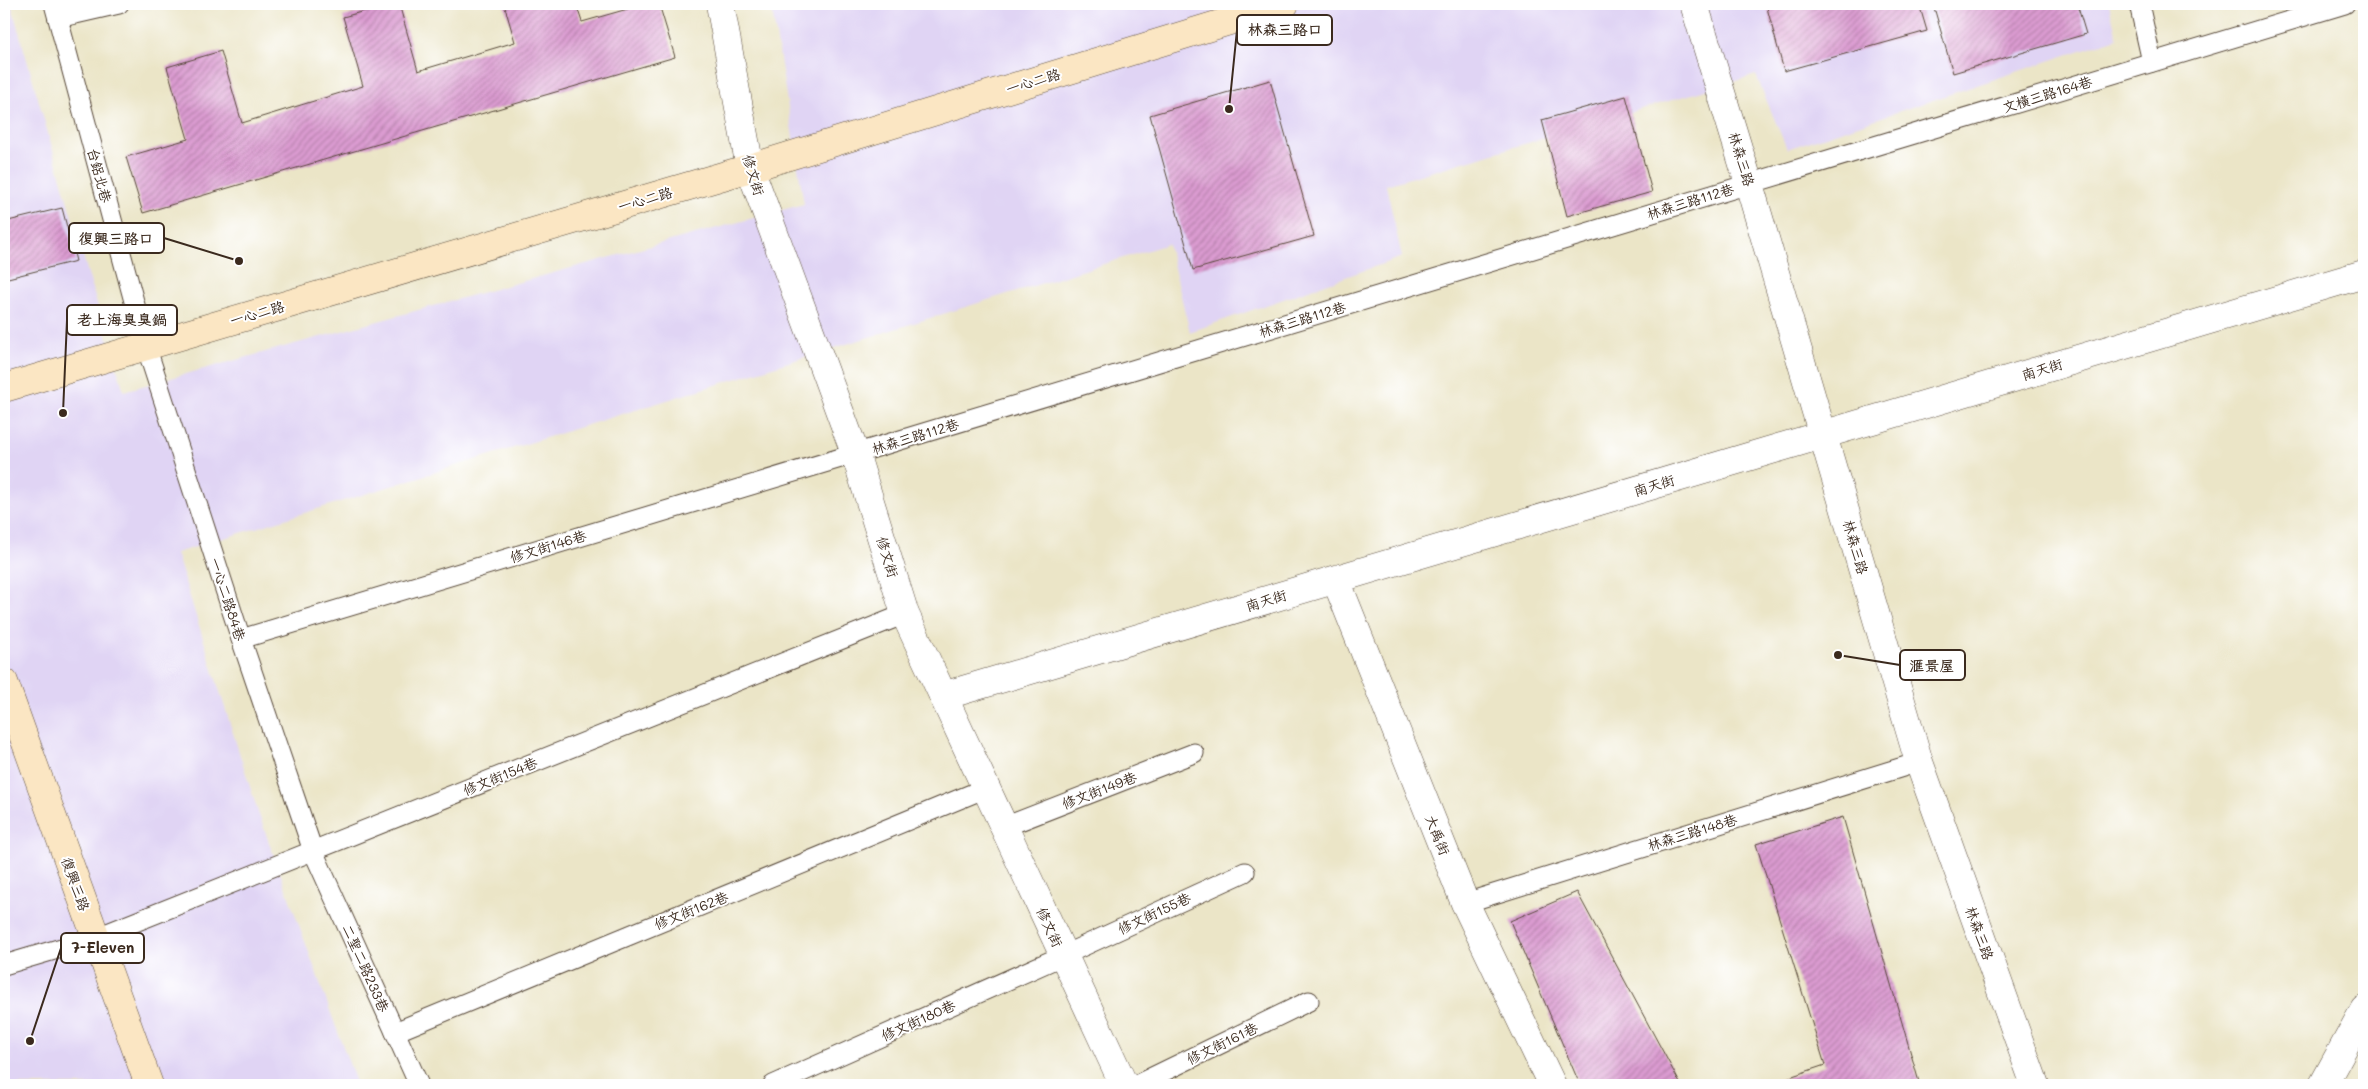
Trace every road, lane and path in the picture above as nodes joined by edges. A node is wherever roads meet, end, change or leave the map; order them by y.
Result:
1 (120, 4) edge
2 (720, 4) edge
3 (1285, 4) edge
4 (1694, 4) edge
5 (2138, 4) edge
6 (2345, 4) edge
7 (56, 11) edge
8 (2152, 62) junction
9 (750, 168) junction
10 (1749, 184) junction
11 (2364, 274) edge
12 (146, 346) junction
13 (4, 388) edge
14 (1823, 435) junction
15 (856, 453) junction
16 (1336, 580) junction
17 (905, 614) junction
18 (241, 639) junction
19 (4, 682) edge
20 (943, 696) junction
21 (1194, 753) dead end
22 (1919, 762) junction
23 (986, 788) junction
24 (1004, 827) junction
25 (313, 851) junction
26 (1245, 872) dead end
27 (1465, 903) junction
28 (95, 938) junction
29 (1064, 955) junction
30 (4, 965) edge
31 (1309, 1001) dead end
32 (2364, 1010) edge
33 (395, 1032) junction
34 (149, 1085) edge
35 (419, 1085) edge
36 (773, 1085) edge
37 (1124, 1085) edge
38 (1136, 1085) edge
39 (1552, 1085) edge
40 (2035, 1085) edge
41 (2324, 1085) edge

1 - 7 lane
2 - 9 street, 修文街
3 - 9 street, 一心二路
4 - 10 street, 林森三路
5 - 8 lane
6 - 8 lane, 文橫三路164巷
7 - 12 lane, 台鋁北巷
8 - 10 lane, 文橫三路164巷
9 - 12 street, 一心二路
9 - 15 street, 修文街
10 - 14 street, 林森三路
10 - 15 lane, 林森三路112巷
11 - 14 street, 南天街
12 - 13 street, 一心二路
12 - 18 lane, 一心二路84巷
14 - 16 street, 南天街
14 - 22 street, 林森三路
15 - 17 street, 修文街
15 - 18 lane, 修文街146巷
16 - 20 street, 南天街
16 - 27 street, 大禹街
17 - 20 street, 修文街
17 - 25 lane, 修文街154巷
18 - 25 lane, 一心二路84巷
19 - 28 street, 復興三路
20 - 23 street, 修文街
21 - 24 lane, 修文街149巷
22 - 27 lane, 林森三路148巷
22 - 40 street, 林森三路
23 - 24 street, 修文街
23 - 33 lane, 修文街162巷
24 - 29 street, 修文街
25 - 28 lane, 修文街154巷
25 - 33 lane, 二聖二路233巷
26 - 29 lane, 修文街155巷
27 - 39 street, 大禹街
28 - 30 lane, 修文街154巷
28 - 34 street, 復興三路
29 - 36 lane, 修文街180巷
29 - 37 street, 修文街
31 - 38 lane, 修文街161巷
32 - 41 street
33 - 35 lane, 二聖二路233巷

